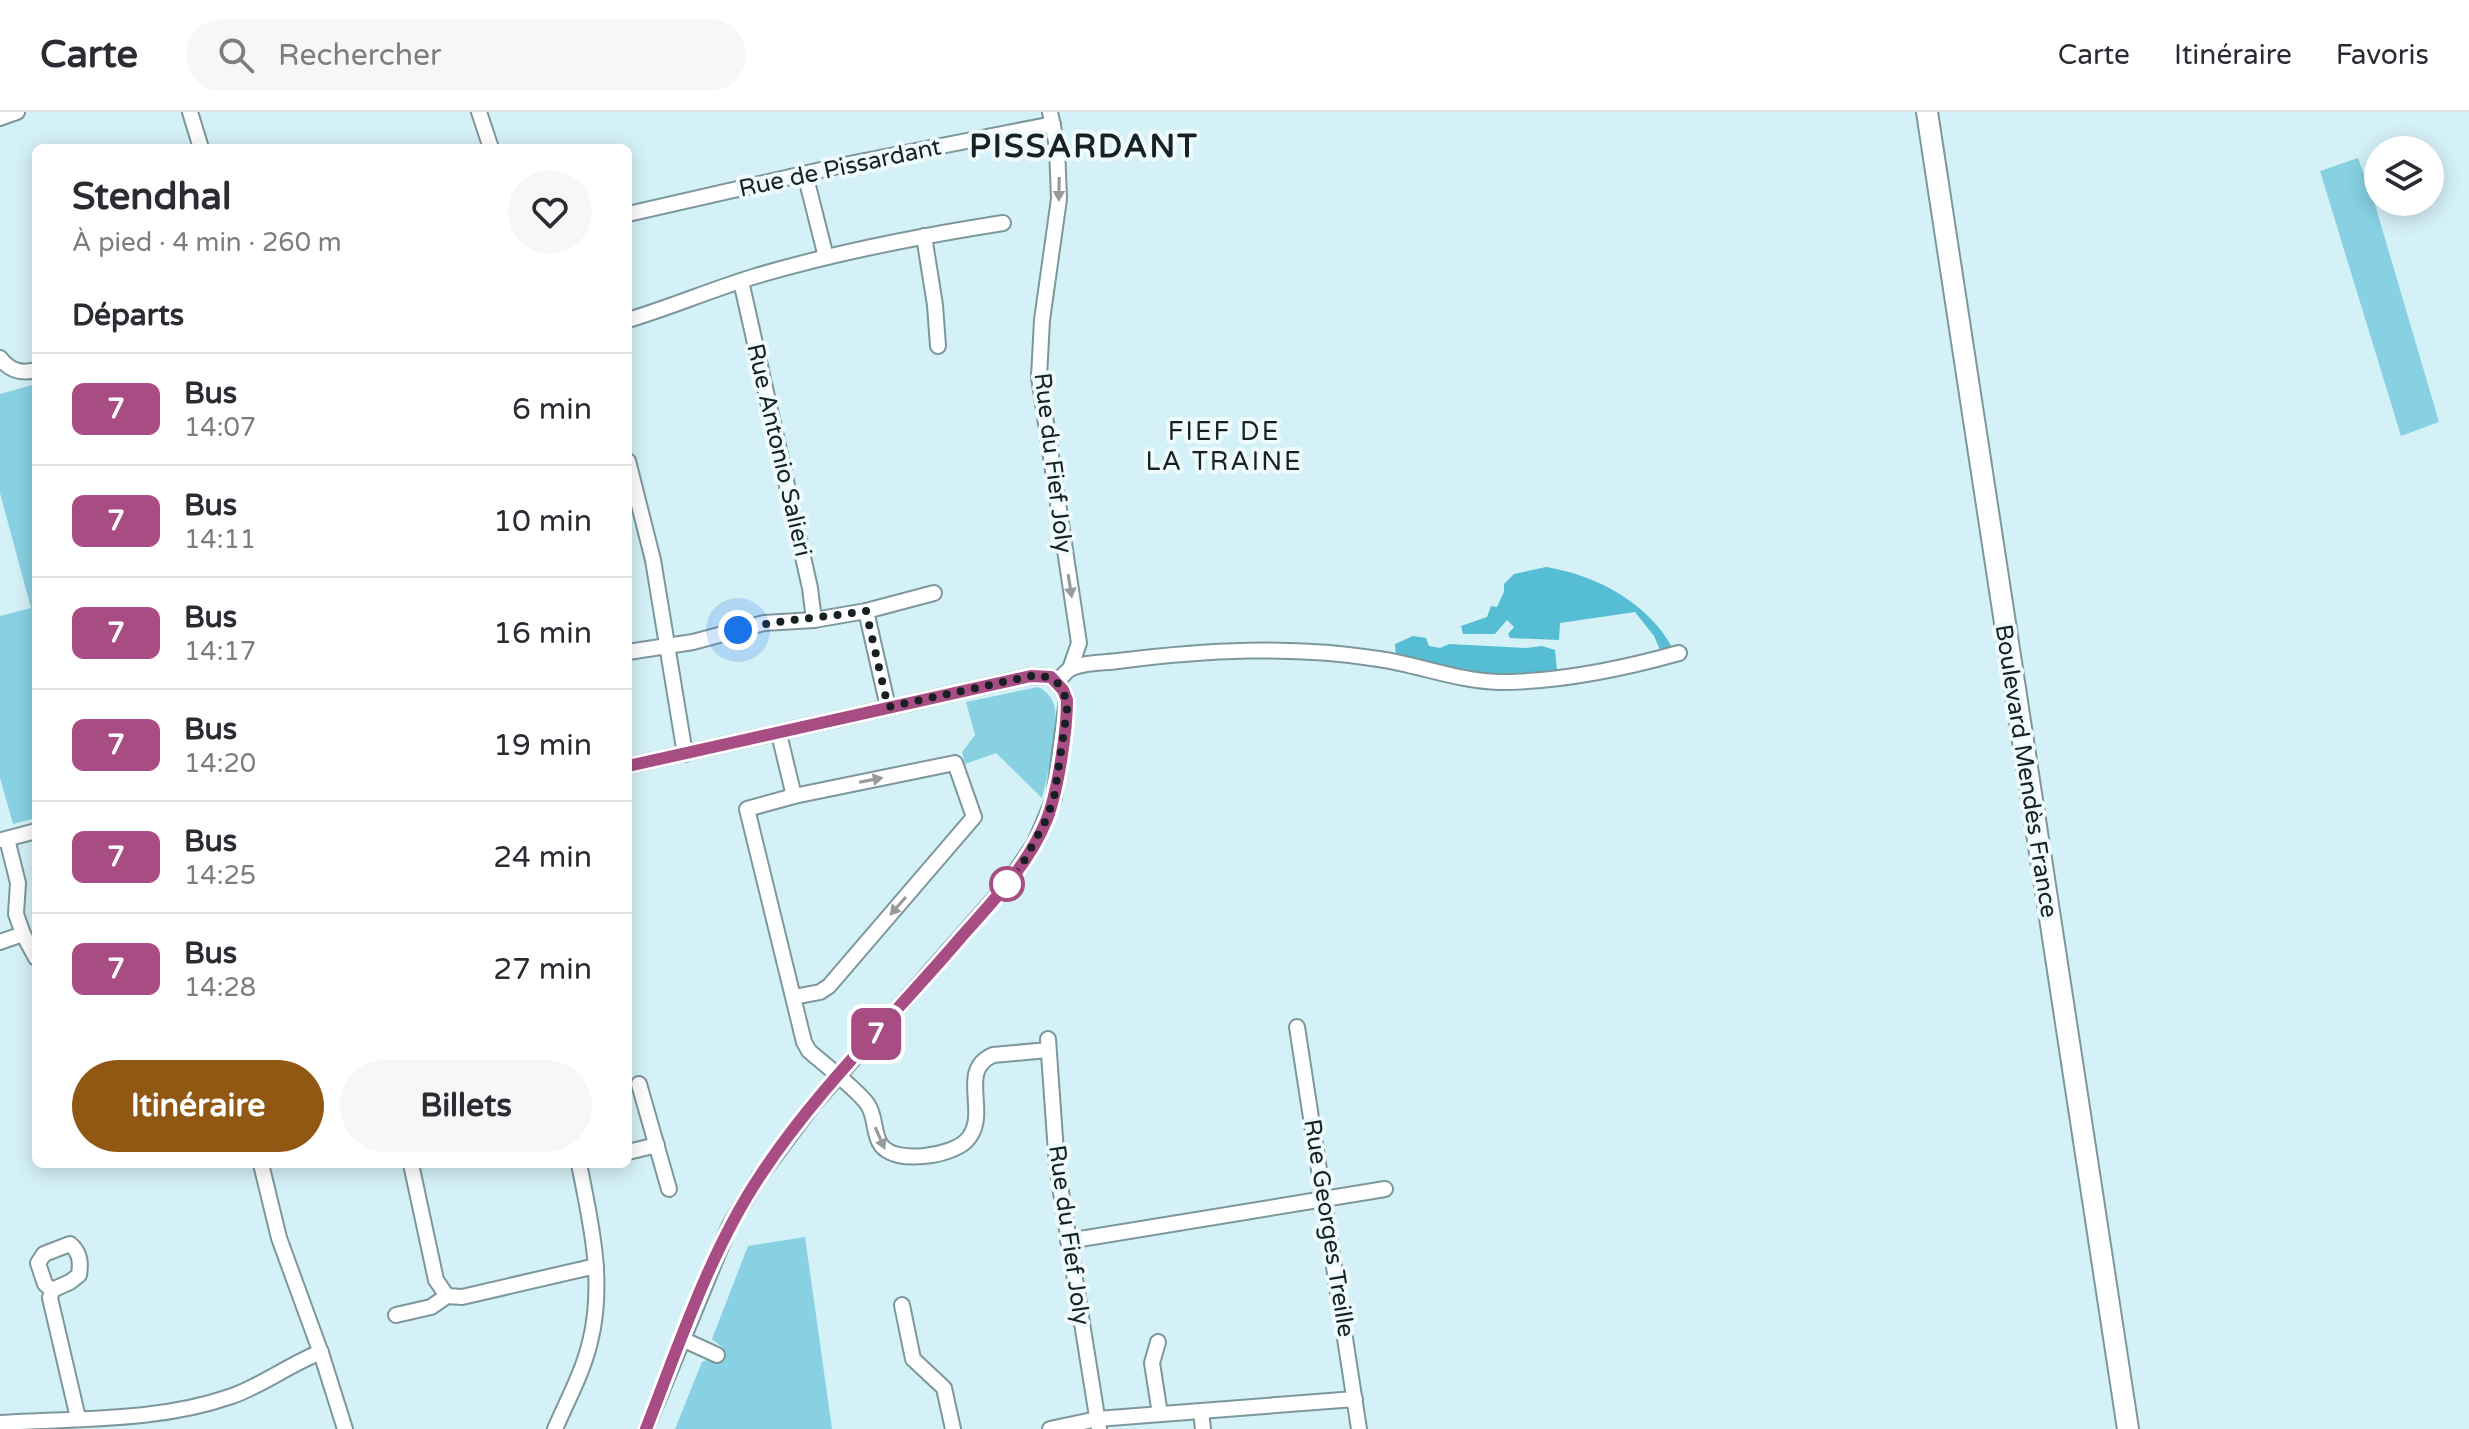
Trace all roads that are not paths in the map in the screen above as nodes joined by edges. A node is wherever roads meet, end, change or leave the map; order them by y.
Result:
1 (17, 112) edge
2 (190, 112) edge
3 (479, 112) edge
4 (1927, 112) edge
5 (1938, 112) edge
6 (0, 118) edge
7 (1052, 118) edge
8 (200, 144) edge
9 (490, 144) edge
10 (805, 174) junction
11 (632, 213) edge
12 (1003, 223) dead end
13 (924, 236) junction
14 (826, 257) junction
15 (741, 281) junction
16 (632, 319) edge
17 (938, 346) dead end
18 (0, 358) edge
19 (32, 370) edge
20 (632, 476) edge
21 (934, 593) dead end
22 (866, 611) junction
23 (814, 620) junction
24 (668, 646) junction
25 (632, 651) edge
26 (1679, 653) dead end
27 (1070, 669) junction
28 (1057, 682) junction
29 (888, 707) junction
30 (779, 734) junction
31 (685, 754) junction
32 (632, 765) edge
33 (794, 796) junction
34 (32, 832) edge
35 (4, 840) edge
36 (23, 934) junction
37 (0, 942) edge
38 (32, 951) edge
39 (794, 997) junction
40 (1297, 1027) dead end
41 (837, 1077) junction
42 (639, 1084) dead end
43 (657, 1145) junction
44 (632, 1151) edge
45 (262, 1168) edge
46 (412, 1168) edge
47 (580, 1168) edge
48 (669, 1189) dead end
49 (1385, 1189) dead end
50 (1325, 1198) junction
51 (1068, 1241) junction
52 (596, 1266) junction
53 (52, 1290) dead end
54 (447, 1296) junction
55 (902, 1305) dead end
56 (396, 1315) dead end
57 (682, 1339) junction
58 (1158, 1342) dead end
59 (321, 1352) junction
60 (717, 1355) dead end
61 (1355, 1399) junction
62 (1201, 1411) junction
63 (1160, 1414) junction
64 (78, 1418) junction
65 (0, 1423) edge
66 (1098, 1424) edge
67 (2129, 1427) edge
68 (345, 1429) edge
69 (555, 1429) edge
70 (646, 1429) edge
71 (953, 1429) edge
72 (1050, 1429) edge
73 (1203, 1429) edge
74 (1359, 1429) edge

1 - 6 street
2 - 8 street
3 - 9 street
4 - 67 main road, Boulevard Mendès France
5 - 67 main road, Boulevard Mendès France
7 - 10 street, Rue de Pissardant
7 -> 27 street, Rue du Fief Joly
10 - 11 street, Rue de Pissardant
10 - 14 street
12 - 13 street
13 - 14 street
13 - 17 street
14 - 15 street
15 - 16 street
15 - 23 street, Rue Antonio Salieri
18 - 19 street
20 - 24 street
21 - 22 street
22 - 23 street
22 - 29 street
23 - 24 street
24 - 25 street
24 - 31 street
26 - 27 street
27 - 28 street
28 - 29 street
28 - 41 street
29 - 30 street
30 - 31 street
30 - 33 street
31 - 32 street
33 - 39 street
33 -> 39 street
34 - 35 street
35 - 36 street
36 - 37 street
36 - 38 street
39 - 41 street
40 - 50 street, Rue Georges Treille
41 -> 51 street, Rue du Fief Joly
41 - 57 street
42 - 43 street
43 - 44 street
43 - 48 street
45 - 59 street
46 - 54 street
47 - 52 street
49 - 50 street
50 - 51 street
50 - 61 street, Rue Georges Treille
51 - 66 street, Rue du Fief Joly
52 - 54 street
52 - 69 street
53 - 64 street
54 - 56 street
55 - 71 street
57 - 60 street
57 - 70 street
58 - 63 street
59 - 64 street
59 - 68 street
61 - 62 street
61 - 74 street, Rue Georges Treille
62 - 63 street
62 - 73 street
63 - 66 street
64 - 65 street
66 - 72 street

